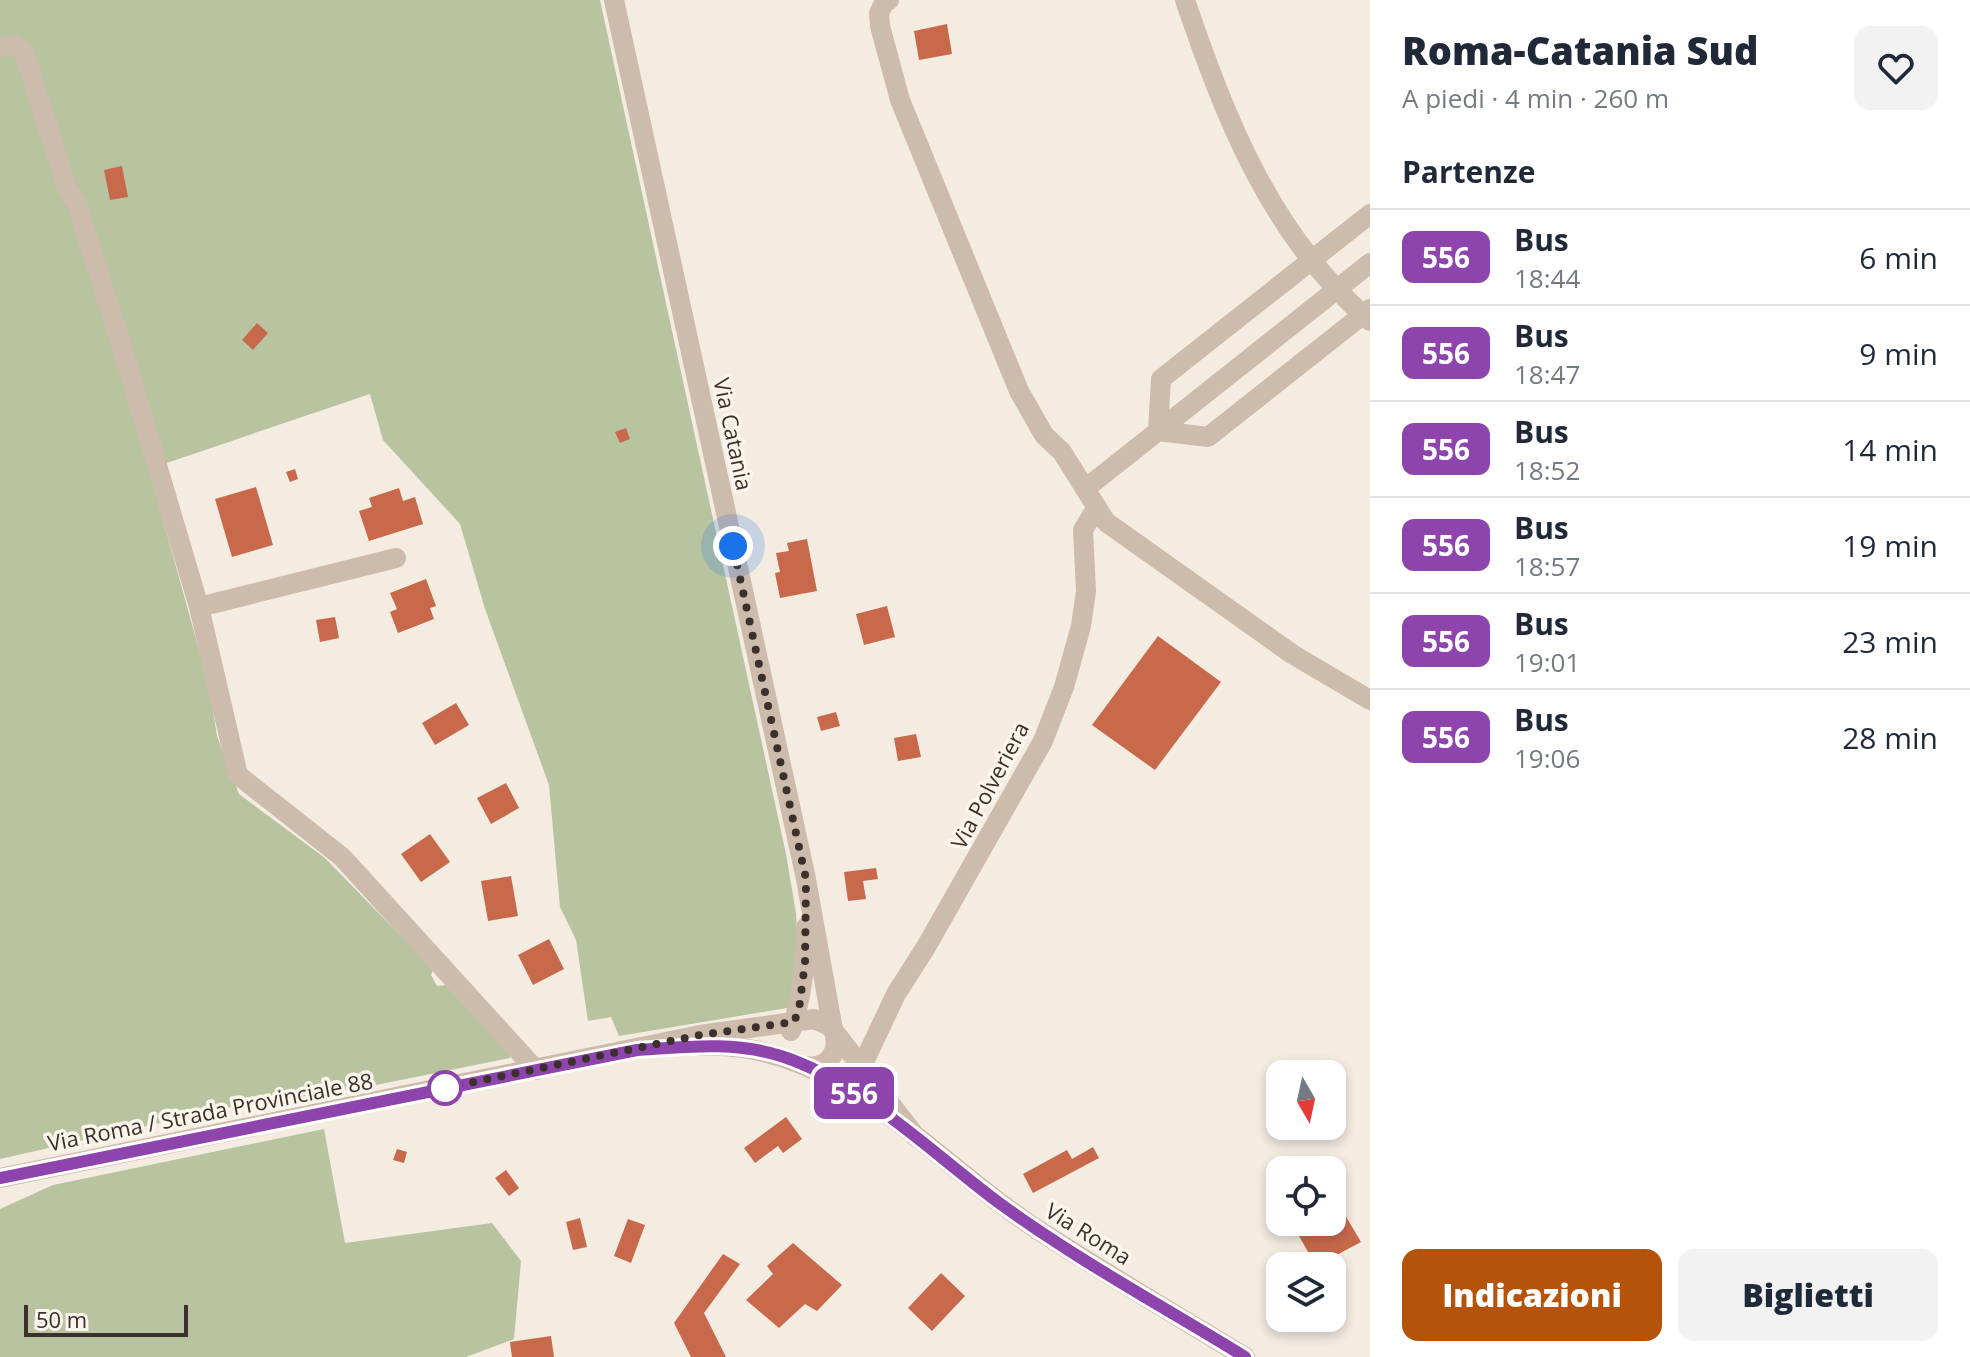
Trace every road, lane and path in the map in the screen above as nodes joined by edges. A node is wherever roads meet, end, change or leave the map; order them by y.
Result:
1 (614, 0) edge
2 (889, 0) edge
3 (1185, 0) edge
4 (0, 47) edge
5 (1370, 214) edge
6 (1311, 261) junction
7 (1370, 263) edge
8 (1336, 291) junction
9 (1367, 315) edge
10 (1158, 431) junction
11 (1091, 498) junction
12 (396, 558) dead end
13 (199, 607) junction
14 (1370, 700) edge
15 (806, 879) junction
16 (797, 1024) junction
17 (834, 1033) junction
18 (637, 1050) junction
19 (799, 1063) junction
20 (862, 1066) junction
21 (536, 1070) junction
22 (916, 1137) junction
23 (0, 1178) edge
24 (1245, 1357) edge

1 - 15 street, Via Catania
2 - 11 street
3 - 6 street
4 - 13 street
5 - 6 street
6 - 8 street
6 - 10 street
7 - 8 street
8 - 9 street
8 - 10 street
9 - 10 street
10 - 11 street
11 - 14 street
11 - 20 street, Via Polveriera
12 - 13 street
13 - 21 street
15 - 16 street
15 - 17 street
16 - 17 street
16 - 18 street
16 - 19 street
17 - 19 street
17 - 20 street
18 - 19 street
18 - 21 street
19 - 22 street
20 - 22 street
21 - 23 street, Via Roma / Strada Provinciale 88
22 - 24 street, Via Roma

